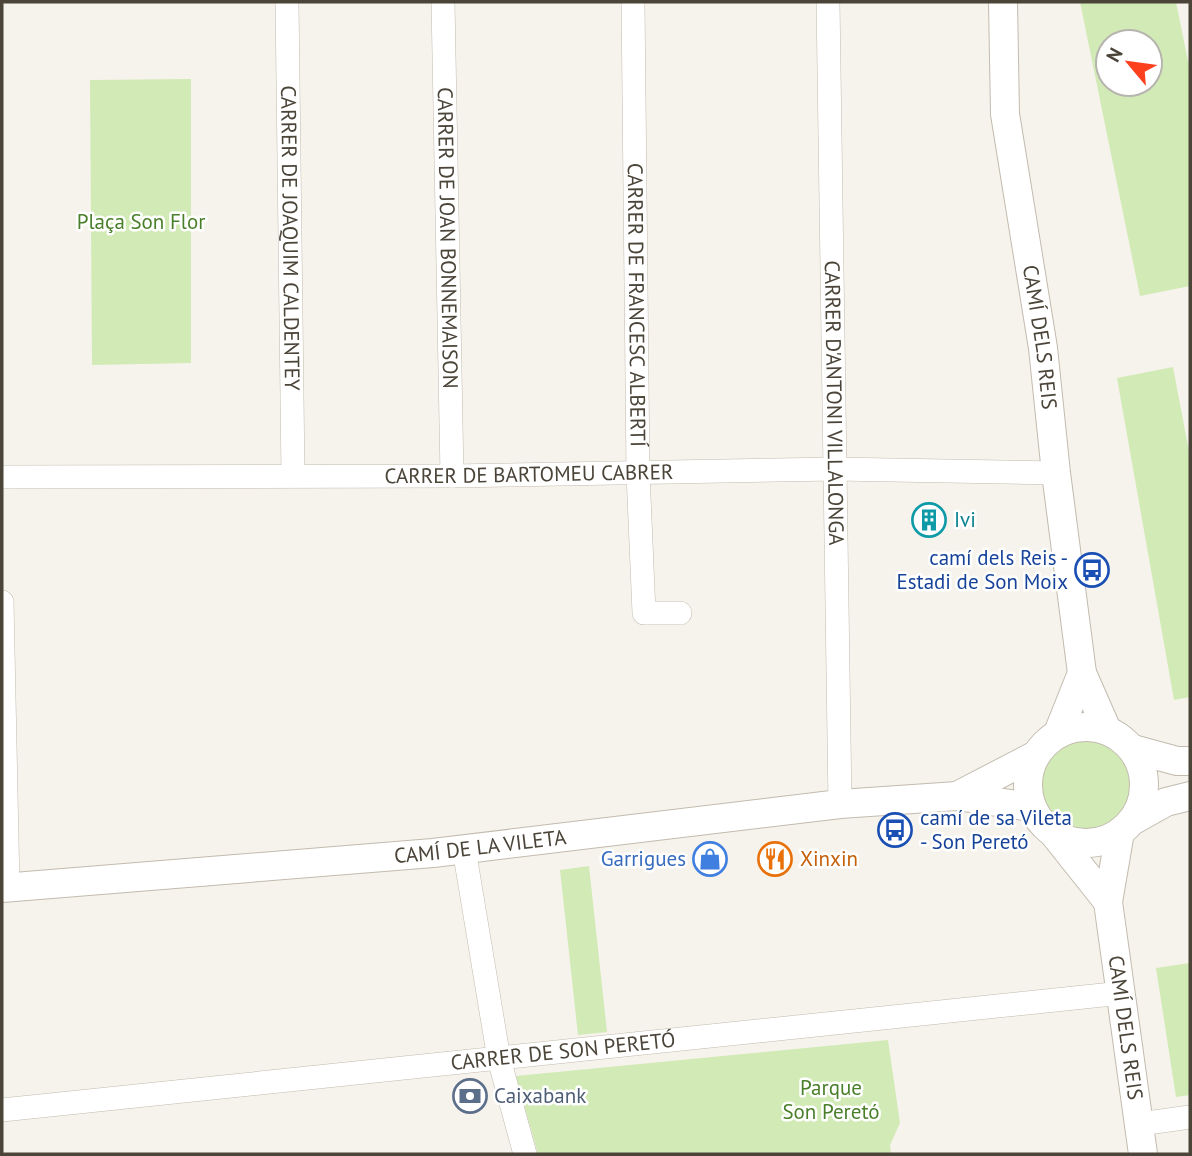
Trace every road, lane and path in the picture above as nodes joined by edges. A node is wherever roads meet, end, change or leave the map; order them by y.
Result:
1 (287, 2) edge
2 (443, 2) edge
3 (633, 2) edge
4 (828, 2) edge
5 (1003, 2) edge
6 (835, 469) junction
7 (638, 473) junction
8 (1056, 473) junction
9 (293, 475) junction
10 (452, 476) junction
11 (2, 477) edge
12 (2, 602) edge
13 (680, 613) dead end
14 (2, 638) edge
15 (1082, 673) junction
16 (1107, 730) junction
17 (1058, 733) junction
18 (1133, 750) junction
19 (1034, 757) junction
20 (1190, 761) edge
21 (957, 796) junction
22 (1190, 796) edge
23 (841, 804) junction
24 (1031, 807) junction
25 (1126, 826) junction
26 (1054, 834) junction
27 (464, 849) junction
28 (5, 887) edge
29 (1108, 902) junction
30 (1122, 993) junction
31 (499, 1059) junction
32 (2, 1110) edge
33 (1190, 1117) edge
34 (1140, 1124) junction
35 (525, 1154) edge
36 (1143, 1154) edge

1 - 9 street, CARRER DE JOAQUIM CALDENTEY
2 - 10 street, CARRER DE JOAN BONNEMAISON
3 - 7 street, CARRER DE FRANCESC ALBERTÍ
4 - 6 street, CARRER D'ANTONI VILLALONGA
5 - 8 street, CAMÍ DELS REIS
6 - 7 street, CARRER DE BARTOMEU CABRER
6 - 8 street, CARRER DE BARTOMEU CABRER
6 - 23 street, CARRER D'ANTONI VILLALONGA
7 - 10 street, CARRER DE BARTOMEU CABRER
7 - 13 street, CARRER DE FRANCESC ALBERTÍ
8 - 15 street, CAMÍ DELS REIS
9 - 10 street, CARRER DE BARTOMEU CABRER
9 - 11 street, CARRER DE BARTOMEU CABRER
12 - 14 street
14 - 28 street
15 - 16 street, CAMÍ DELS REIS
15 - 17 street, CAMÍ DELS REIS
16 - 17 street
16 - 18 street
17 - 19 street
18 - 20 street
18 - 25 street
19 - 21 street, CAMÍ DE LA VILETA
19 - 24 street
21 - 23 street, CAMÍ DE LA VILETA
21 - 24 street, CAMÍ DE LA VILETA
22 - 25 street
23 - 27 street, CAMÍ DE LA VILETA
24 - 26 street
25 - 26 street
25 - 29 street, CAMÍ DELS REIS
26 - 29 street, CAMÍ DELS REIS
27 - 28 street, CAMÍ DE LA VILETA
27 - 31 street
29 - 30 street, CAMÍ DELS REIS
30 - 31 street, CARRER DE SON PERETÓ
30 - 34 street, CAMÍ DELS REIS
31 - 32 street, CARRER DE SON PERETÓ
31 - 35 street
33 - 34 street
34 - 36 street, CAMÍ DELS REIS

